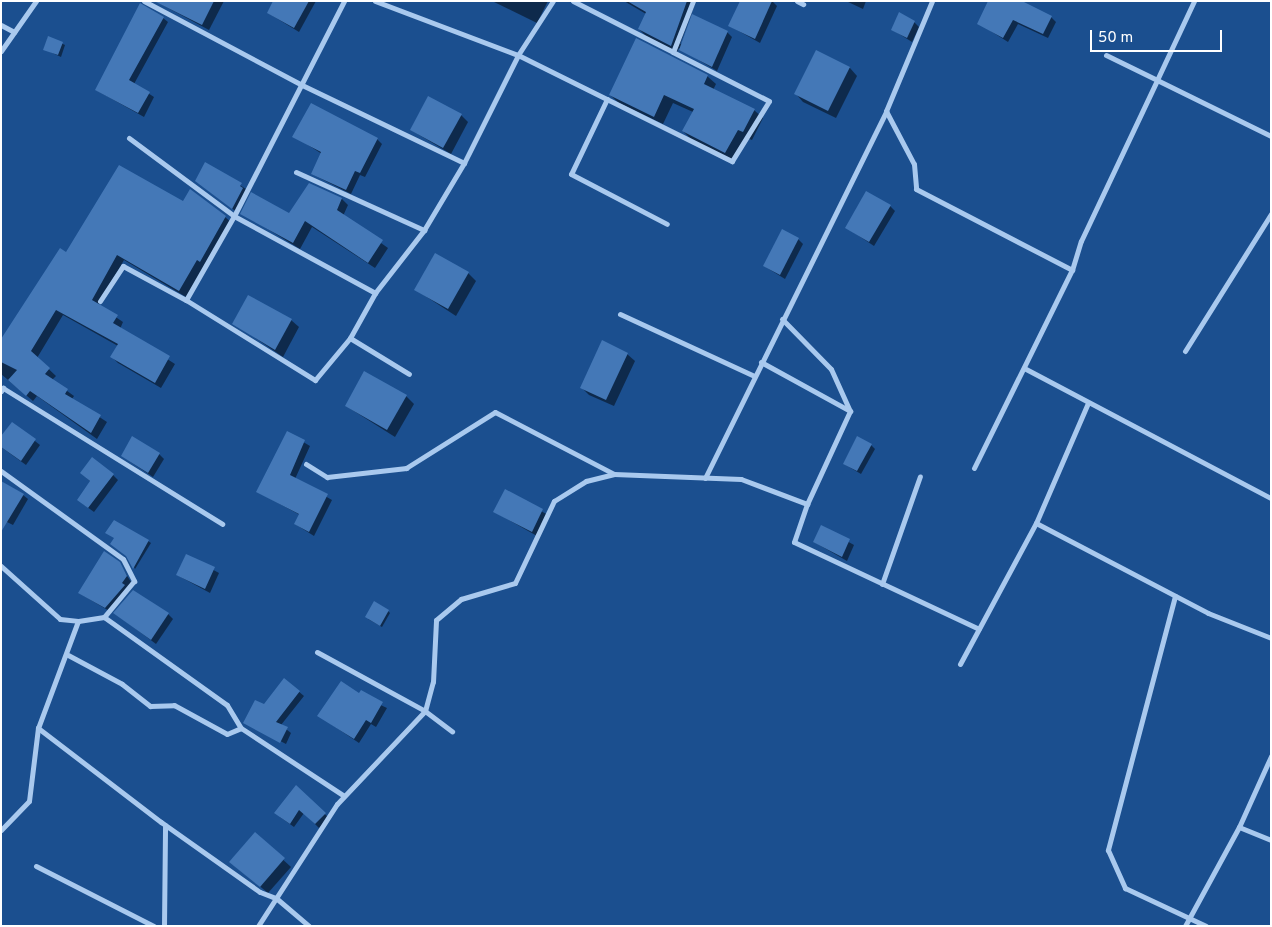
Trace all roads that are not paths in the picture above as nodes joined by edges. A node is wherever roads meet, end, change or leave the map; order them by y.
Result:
1 (36, 1) edge
2 (144, 1) edge
3 (344, 1) edge
4 (375, 1) edge
5 (553, 1) edge
6 (573, 1) edge
7 (693, 1) edge
8 (797, 1) edge
9 (932, 1) edge
10 (1194, 1) edge
11 (803, 4) dead end
12 (1, 24) edge
13 (14, 32) junction
14 (1, 52) edge
15 (673, 52) junction
16 (518, 55) junction
17 (1106, 55) dead end
18 (1157, 80) junction
19 (302, 85) junction
20 (607, 99) junction
21 (886, 111) junction
22 (1271, 136) edge
23 (129, 138) dead end
24 (464, 163) junction
25 (296, 172) dead end
26 (1271, 214) edge
27 (234, 216) junction
28 (667, 224) dead end
29 (424, 230) junction
30 (1072, 270) junction
31 (375, 293) junction
32 (186, 300) junction
33 (100, 301) dead end
34 (620, 314) dead end
35 (782, 320) junction
36 (350, 338) junction
37 (1185, 352) dead end
38 (761, 362) junction
39 (1024, 368) junction
40 (409, 374) dead end
41 (754, 376) junction
42 (1, 391) edge
43 (1088, 403) junction
44 (850, 411) junction
45 (306, 464) dead end
46 (974, 468) dead end
47 (1, 471) edge
48 (614, 474) junction
49 (920, 476) dead end
50 (705, 478) junction
51 (1271, 498) edge
52 (807, 504) junction
53 (1036, 523) junction
54 (222, 524) dead end
55 (1, 566) edge
56 (882, 584) junction
57 (1174, 596) junction
58 (104, 617) junction
59 (78, 622) junction
60 (979, 629) junction
61 (1271, 638) edge
62 (317, 652) dead end
63 (68, 655) junction
64 (960, 664) dead end
65 (425, 711) junction
66 (38, 728) junction
67 (241, 728) junction
68 (452, 731) dead end
69 (1271, 756) edge
70 (344, 796) junction
71 (165, 825) junction
72 (1239, 827) junction
73 (1, 830) edge
74 (1271, 840) edge
75 (36, 866) dead end
76 (276, 898) junction
77 (1189, 916) junction
78 (154, 926) edge
79 (164, 926) edge
80 (258, 926) edge
81 (309, 926) edge
82 (1185, 926) edge
83 (1206, 926) edge

1 - 13 street
2 - 19 street
3 - 19 street
4 - 16 street
5 - 16 street
6 - 15 street
7 - 15 street
8 - 11 street
9 - 21 street
10 - 18 street
12 - 13 street
13 - 14 street
15 - 20 street
16 - 20 street
16 - 24 street
17 - 18 street
18 - 22 street
18 - 30 street
19 - 24 street
19 - 27 street
20 - 28 street
21 - 30 street
21 - 35 street
23 - 27 street
24 - 29 street
25 - 29 street
26 - 37 street
27 - 31 street
27 - 32 street
29 - 31 street
30 - 39 street
31 - 36 street
32 - 33 street
32 - 36 street
34 - 41 street
35 - 38 street
35 - 44 street
36 - 40 street
38 - 41 street
38 - 44 street
39 - 43 street
39 - 46 street
41 - 50 street
42 - 54 street
43 - 51 street
43 - 53 street
44 - 52 street
45 - 48 street
47 - 58 street
48 - 50 street
48 - 65 street
49 - 56 street
50 - 52 street
52 - 56 street
53 - 57 street
53 - 60 street
55 - 59 street
56 - 60 street
57 - 61 street
57 - 77 street
58 - 59 street
58 - 67 street
59 - 63 street
60 - 64 street
62 - 65 street
63 - 66 street
63 - 67 street
65 - 68 street
65 - 70 street
66 - 71 street
66 - 73 street
67 - 70 street
69 - 72 street
70 - 76 street
71 - 76 street
71 - 79 street
72 - 74 street
72 - 77 street
75 - 78 street
76 - 80 street
76 - 81 street
77 - 82 street
77 - 83 street

